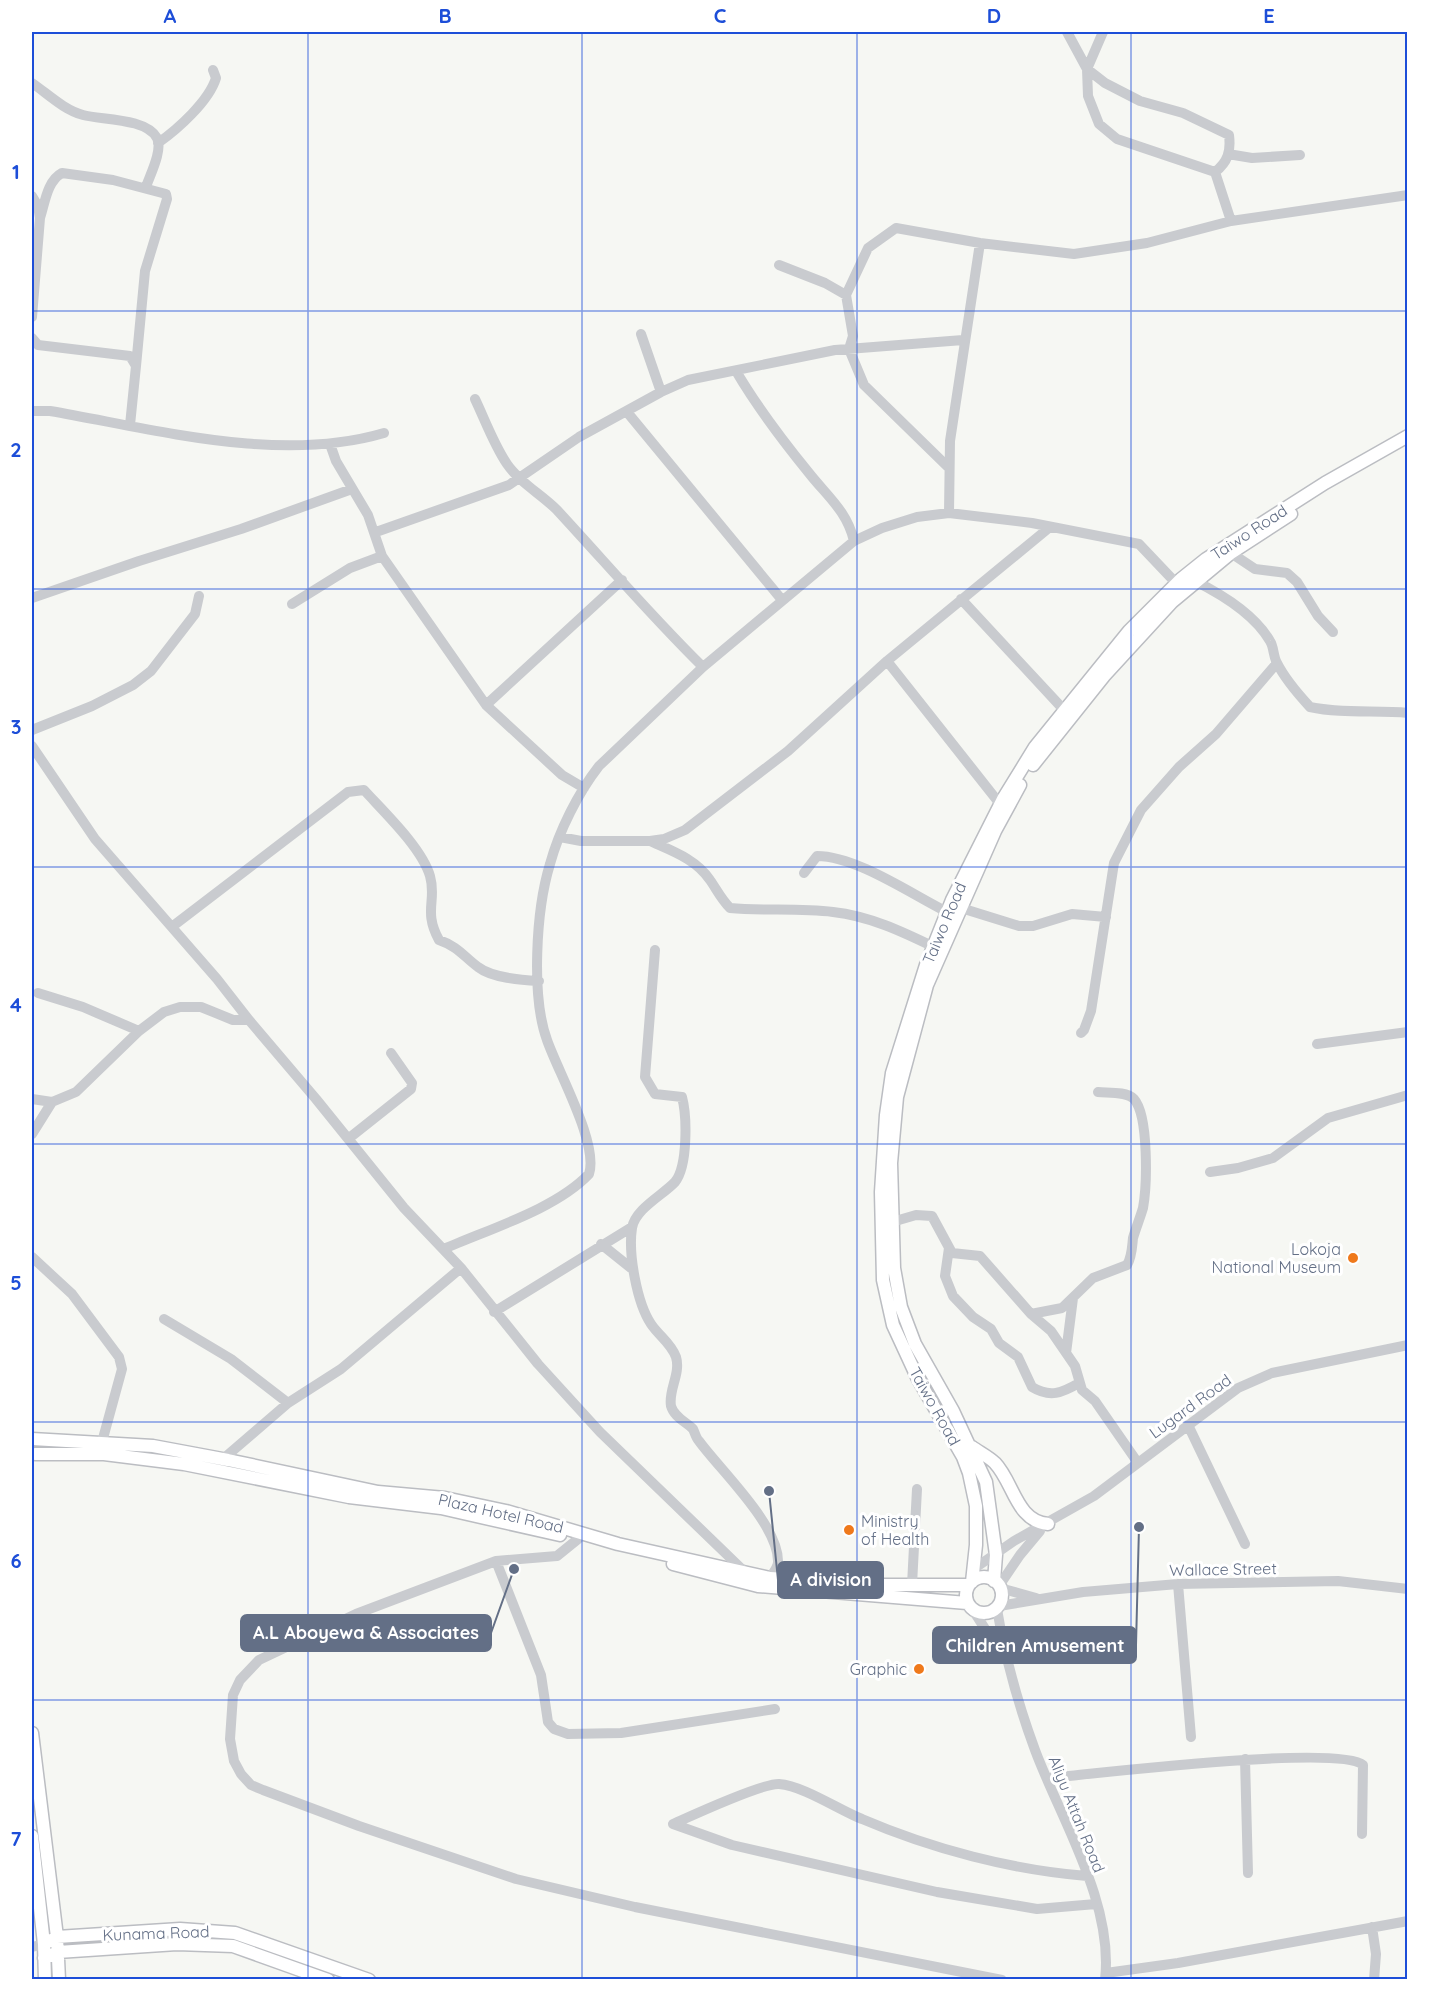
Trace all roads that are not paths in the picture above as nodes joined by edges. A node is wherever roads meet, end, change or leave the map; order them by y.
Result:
1 (1067, 32) edge
2 (1103, 32) edge
3 (1087, 69) junction
4 (213, 70) dead end
5 (32, 83) edge
6 (158, 143) junction
7 (1228, 154) junction
8 (1300, 155) dead end
9 (1215, 172) junction
10 (146, 187) junction
11 (1407, 195) edge
12 (32, 196) edge
13 (40, 218) junction
14 (1231, 221) junction
15 (980, 243) junction
16 (35, 248) edge
17 (779, 266) dead end
18 (846, 295) junction
19 (32, 317) edge
20 (641, 334) dead end
21 (32, 338) edge
22 (963, 340) junction
23 (849, 349) junction
24 (136, 366) junction
25 (736, 371) junction
26 (661, 392) junction
27 (475, 399) dead end
28 (32, 411) edge
29 (627, 412) junction
30 (130, 425) junction
31 (384, 433) dead end
32 (1407, 436) edge
33 (330, 444) junction
34 (1407, 444) edge
35 (949, 468) junction
36 (519, 479) junction
37 (352, 489) junction
38 (949, 513) junction
39 (1050, 527) junction
40 (376, 532) junction
41 (854, 541) junction
42 (1231, 553) junction
43 (382, 556) junction
44 (622, 580) junction
45 (1195, 581) junction
46 (1176, 583) junction
47 (199, 596) dead end
48 (32, 598) edge
49 (961, 599) junction
50 (782, 600) junction
51 (292, 604) dead end
52 (1333, 632) dead end
53 (887, 661) junction
54 (1277, 663) junction
55 (703, 667) junction
56 (486, 705) junction
57 (1064, 710) junction
58 (1407, 713) edge
59 (32, 730) edge
60 (32, 746) edge
61 (584, 788) junction
62 (1000, 804) junction
63 (560, 837) junction
64 (650, 841) junction
65 (804, 873) dead end
66 (961, 908) junction
67 (948, 912) junction
68 (1106, 917) junction
69 (173, 926) junction
70 (934, 947) junction
71 (655, 950) dead end
72 (539, 981) junction
73 (38, 993) dead end
74 (249, 1020) junction
75 (139, 1031) junction
76 (1407, 1032) edge
77 (1081, 1033) dead end
78 (1317, 1044) dead end
79 (391, 1053) dead end
80 (1098, 1092) dead end
81 (1407, 1095) edge
82 (32, 1100) edge
83 (52, 1102) junction
84 (32, 1134) edge
85 (348, 1139) junction
86 (1210, 1172) dead end
87 (892, 1222) junction
88 (632, 1227) junction
89 (601, 1244) junction
90 (949, 1248) junction
91 (444, 1249) junction
92 (32, 1257) edge
93 (460, 1268) junction
94 (631, 1268) junction
95 (1073, 1298) junction
96 (494, 1312) junction
97 (1031, 1314) junction
98 (164, 1319) dead end
99 (1407, 1345) edge
100 (1066, 1353) junction
101 (1079, 1383) junction
102 (288, 1403) junction
103 (1188, 1425) junction
104 (32, 1439) edge
105 (102, 1442) junction
106 (971, 1446) junction
107 (33, 1457) edge
108 (223, 1459) junction
109 (1138, 1463) junction
110 (916, 1489) dead end
111 (1046, 1526) junction
112 (578, 1539) junction
113 (1245, 1544) dead end
114 (996, 1555) junction
115 (496, 1561) junction
116 (975, 1568) junction
117 (744, 1570) junction
118 (770, 1578) junction
119 (970, 1583) junction
120 (1178, 1584) junction
121 (998, 1585) junction
122 (758, 1586) junction
123 (912, 1586) junction
124 (1407, 1589) edge
125 (1040, 1599) junction
126 (970, 1606) junction
127 (998, 1607) junction
128 (1006, 1663) junction
129 (775, 1709) dead end
130 (32, 1732) edge
131 (1191, 1737) dead end
132 (1245, 1759) junction
133 (1048, 1778) junction
134 (1362, 1834) dead end
135 (32, 1836) edge
136 (1248, 1873) dead end
137 (1087, 1876) junction
138 (1096, 1904) junction
139 (1407, 1921) edge
140 (1372, 1927) junction
141 (57, 1937) junction
142 (38, 1946) edge
143 (58, 1952) junction
144 (44, 1958) junction
145 (1106, 1976) edge
146 (45, 1980) edge
147 (58, 1980) edge
148 (328, 1980) edge
149 (369, 1980) edge
150 (1002, 1980) edge
151 (1374, 1980) edge

1 - 3 street
2 - 3 street
3 - 7 street
3 - 9 street
4 - 6 street
5 - 6 street
6 - 10 street
7 - 8 street
7 - 9 street
9 - 14 street
10 - 13 street
10 - 24 street
11 - 14 street
12 - 13 street
13 - 16 street
14 - 15 street
15 - 18 street
15 - 22 street
16 - 19 street
17 - 18 street
18 - 23 street
20 - 26 street
21 - 24 street
22 - 23 street
22 - 35 street
23 - 25 street
23 - 35 street
24 - 30 street
25 - 26 street
25 - 41 street
26 - 29 street
27 - 36 street
28 - 30 street
29 - 36 street
29 - 50 street
30 - 33 street
31 - 33 street
32 - 46 main road, Taiwo Road
33 - 37 street
34 - 42 main road, Taiwo Road
35 - 38 street
36 - 40 street
36 - 44 street
37 - 40 street
37 - 48 street
38 - 39 street
38 - 41 street
39 - 46 street
39 - 49 street
40 - 43 street
41 - 50 street
42 - 45 main road, Taiwo Road
42 - 52 street
43 - 51 street
43 - 56 street
44 - 55 street
44 - 56 street
45 - 54 street
45 - 66 main road, Taiwo Road
46 - 57 main road, Taiwo Road
47 - 59 street
49 - 53 street
49 - 57 street
50 - 55 street
53 - 62 street
53 - 64 street
54 - 58 street
54 - 68 street
55 - 61 street
56 - 61 street
57 - 62 main road, Taiwo Road
60 - 69 street
61 - 63 street
62 - 67 main road, Taiwo Road
63 - 64 street
63 - 72 street
64 - 70 street
65 - 67 street
66 - 68 street
66 - 87 main road, Taiwo Road
67 - 70 main road, Taiwo Road
68 - 77 street
69 - 72 street
69 - 74 street
70 - 116 main road, Taiwo Road
71 - 88 street
72 - 91 street
73 - 75 street
74 - 75 street
74 - 85 street
75 - 83 street
76 - 78 street
79 - 85 street
80 - 95 street
81 - 86 street
82 - 83 street
83 - 84 street
85 - 91 street
87 - 90 street
87 - 106 main road, Taiwo Road
88 - 89 street
88 - 94 street
89 - 94 street
89 - 96 street
90 - 97 street
90 - 101 street
91 - 93 street
92 - 105 street
93 - 96 street
93 - 102 street
94 - 118 street
95 - 97 street
95 - 100 street
96 - 117 street
97 - 100 street
98 - 102 street
99 - 103 street, Lugard Road
100 - 101 street
101 - 109 street
102 - 108 street
103 - 109 street, Lugard Road
103 - 113 street
104 - 105 main road, Plaza Hotel Road
104 - 107 main road
105 - 108 main road, Plaza Hotel Road
106 - 111 main road
106 - 114 main road, Taiwo Road
107 - 112 main road, Plaza Hotel Road
108 - 117 main road, Plaza Hotel Road
109 - 111 street, Lugard Road
110 - 123 street
111 - 114 street
111 - 121 street
112 - 115 street
112 - 122 main road, Plaza Hotel Road
114 - 116 street
114 - 121 main road, Taiwo Road
115 - 129 street
115 - 150 street
116 - 119 main road, Taiwo Road
117 - 118 main road, Plaza Hotel Road
117 - 122 street
118 - 123 main road, Plaza Hotel Road
119 - 121 main road
119 - 123 main road, Plaza Hotel Road
119 - 126 main road
120 - 124 street, Wallace Street
120 - 125 street, Wallace Street
120 - 131 street
121 - 125 street
121 - 127 main road
122 - 126 main road, Plaza Hotel Road
125 - 127 street, Wallace Street
126 - 127 main road
126 - 128 street
127 - 128 street
128 - 133 street, Aliyu Attah Road
130 - 141 main road
132 - 133 street
132 - 134 street
132 - 136 street
133 - 137 street, Aliyu Attah Road
135 - 142 main road
137 - 138 street, Aliyu Attah Road
137 - 138 street
138 - 145 street, Aliyu Attah Road
139 - 140 street
140 - 145 street
140 - 151 street
141 - 142 main road, Kunama Road
141 - 143 main road
141 - 149 main road, Kunama Road
142 - 144 main road
143 - 144 main road, Kunama Road
143 - 147 main road
143 - 148 main road, Kunama Road
144 - 146 main road

